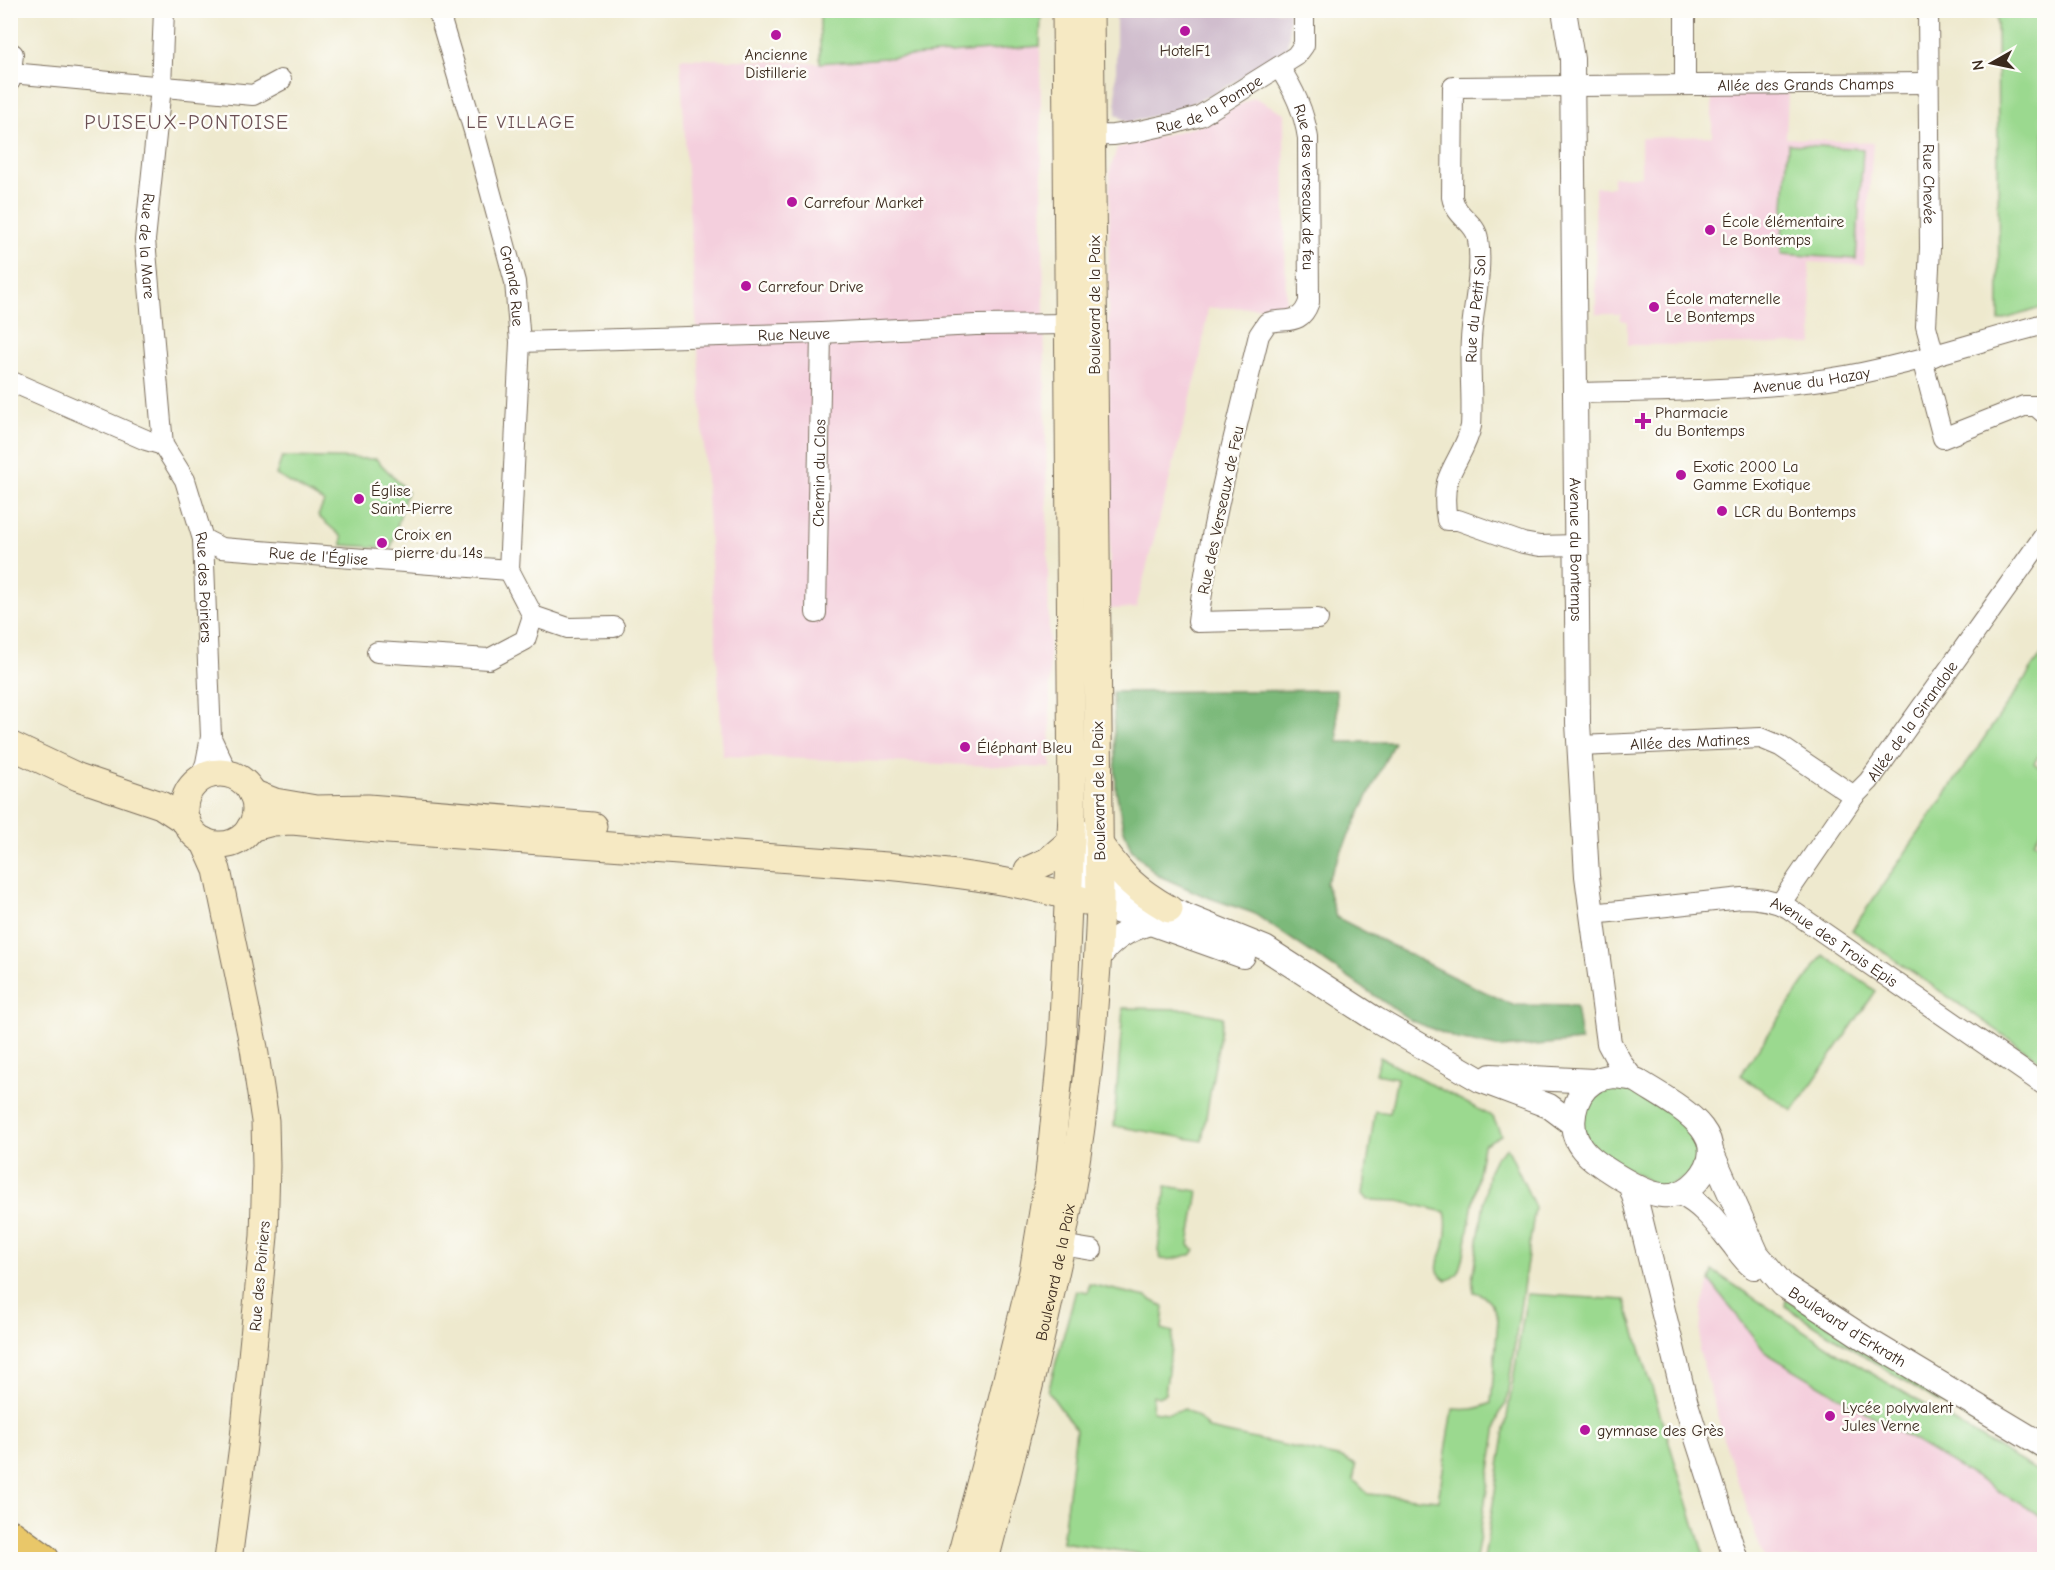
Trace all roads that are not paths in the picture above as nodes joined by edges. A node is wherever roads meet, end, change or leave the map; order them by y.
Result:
1 (164, 10) edge
2 (438, 10) edge
3 (1066, 10) edge
4 (1090, 10) edge
5 (1304, 10) edge
6 (1564, 10) edge
7 (1579, 10) edge
8 (1685, 10) edge
9 (1928, 10) edge
10 (1571, 55) junction
11 (1279, 67) junction
12 (11, 69) edge
13 (281, 80) dead end
14 (1927, 82) junction
15 (1685, 84) junction
16 (1572, 85) junction
17 (161, 87) junction
18 (1080, 136) junction
19 (1093, 296) junction
20 (1305, 312) joint
21 (1068, 324) junction
22 (2044, 324) edge
23 (820, 333) junction
24 (520, 342) junction
25 (1928, 358) junction
26 (1094, 379) junction
27 (10, 381) edge
28 (1574, 393) junction
29 (2044, 413) edge
30 (163, 445) junction
31 (2044, 536) edge
32 (203, 539) junction
33 (1576, 545) junction
34 (509, 570) junction
35 (816, 613) dead end
36 (533, 616) junction
37 (1318, 619) dead end
38 (614, 627) dead end
39 (377, 652) dead end
40 (10, 732) edge
41 (211, 737) junction
42 (10, 745) edge
43 (1580, 746) junction
44 (228, 774) junction
45 (196, 782) junction
46 (252, 793) junction
47 (1854, 796) junction
48 (1072, 812) junction
49 (196, 831) junction
50 (245, 833) junction
51 (1071, 841) junction
52 (1099, 844) junction
53 (1024, 877) junction
54 (1084, 892) junction
55 (1780, 904) junction
56 (1592, 914) junction
57 (1159, 916) junction
58 (1068, 940) junction
59 (1097, 967) junction
60 (244, 993) junction
61 (1609, 1043) junction
62 (1459, 1068) junction
63 (1631, 1078) junction
64 (1594, 1081) junction
65 (2044, 1084) edge
66 (1573, 1124) junction
67 (1711, 1151) junction
68 (1630, 1184) junction
69 (1674, 1194) junction
70 (1644, 1233) junction
71 (1061, 1245) junction
72 (1092, 1250) dead end
73 (1783, 1285) junction
74 (2044, 1446) edge
75 (10, 1536) edge
76 (43, 1560) edge
77 (228, 1560) edge
78 (960, 1560) edge
79 (985, 1560) edge
80 (1736, 1560) edge

1 - 17 street, Rue de la Mare
2 - 24 street, Grande Rue
3 - 18 main road, Boulevard de la Paix
4 - 18 main road, Boulevard de la Paix
5 - 11 street, Rue de la Pompe
6 - 10 street, Avenue du Bontemps
7 - 10 street, Avenue du Bontemps
8 - 15 street
9 - 14 street, Rue Chevée
10 - 16 street, Avenue du Bontemps
11 - 18 street, Rue de la Pompe
11 - 20 street, Rue des verseaux de feu
12 - 17 street
13 - 17 street
14 - 15 street, Allée des Grands Champs
14 - 25 street, Rue Chevée
15 - 16 street, Allée des Grands Champs
16 - 28 street, Avenue du Bontemps
16 - 33 street, Rue du Petit Sol
17 - 30 street, Rue de la Mare
18 - 19 main road, Boulevard de la Paix
18 - 21 main road, Boulevard de la Paix
19 - 21 street
19 - 26 main road, Boulevard de la Paix
20 - 37 street, Rue des Verseaux de Feu
21 - 23 street, Rue Neuve
21 - 26 street
21 - 48 main road, Boulevard de la Paix
22 - 25 street, Avenue du Hazay
23 - 24 street, Rue Neuve
23 - 35 street, Chemin du Clos
24 - 34 street, Grande Rue
25 - 28 street, Avenue du Hazay
25 - 29 street, Rue Chevée
26 - 52 main road, Boulevard de la Paix
27 - 30 street
28 - 33 street, Avenue du Bontemps
30 - 32 street, Rue des Poiriers
31 - 47 street, Allée de la Girandole
32 - 34 street, Rue de l'Église
32 - 41 street, Rue des Poiriers
33 - 43 street, Avenue du Bontemps
34 - 36 street
36 - 38 street
36 - 39 street
40 - 45 main road
41 - 44 street
41 - 45 street
42 - 49 main road
43 - 47 street, Allée des Matines
43 - 56 street, Avenue du Bontemps
44 - 45 main road
44 - 46 main road
45 - 49 main road
46 - 50 main road
46 - 53 main road
47 - 55 street, Allée de la Girandole
48 - 51 main road, Boulevard de la Paix
48 - 54 street
49 - 50 main road
49 - 60 main road
50 - 53 main road
50 - 60 main road
51 - 53 main road
51 - 54 main road, Boulevard de la Paix
52 - 54 main road, Boulevard de la Paix
52 - 57 main road
53 - 54 main road
53 - 58 main road
54 - 57 street
54 - 58 main road
54 - 59 main road
55 - 56 street, Avenue des Trois Epis
55 - 65 street, Avenue des Trois Epis
56 - 61 street, Avenue du Bontemps
57 - 59 street
57 - 62 street
58 - 78 main road
59 - 71 main road, Boulevard de la Paix
60 - 77 main road, Rue des Poiriers
61 - 63 street, Avenue du Bontemps
61 - 64 street, Avenue du Bontemps
62 - 64 street
62 - 66 street
63 - 64 street
63 - 67 street
64 - 66 street
66 - 68 street
67 - 69 street
67 - 73 street, Boulevard d'Erkrath
68 - 69 street
68 - 70 street
69 - 70 street
69 - 73 street
70 - 80 street
71 - 72 street
71 - 79 main road, Boulevard de la Paix
73 - 74 street, Boulevard d'Erkrath
75 - 76 highway

